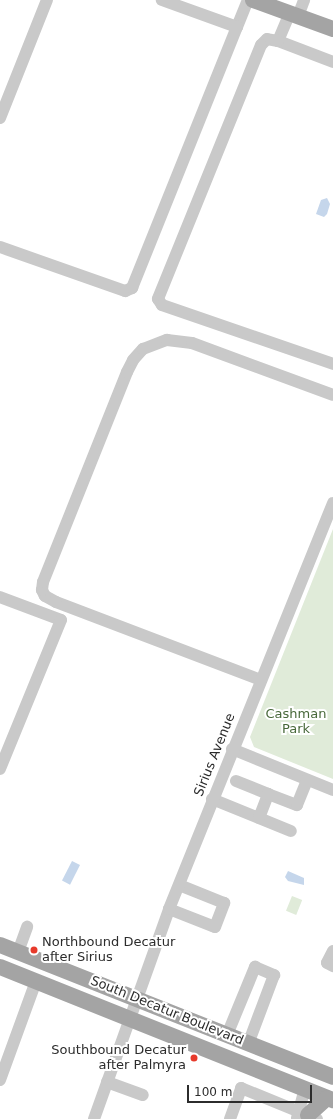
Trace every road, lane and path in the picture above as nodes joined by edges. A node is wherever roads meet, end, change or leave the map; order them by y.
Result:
1 (47, 0) edge
2 (162, 0) edge
3 (248, 0) edge
4 (253, 0) edge
5 (304, 0) edge
6 (294, 15) junction
7 (237, 27) junction
8 (333, 28) edge
9 (278, 41) junction
10 (333, 62) edge
11 (4, 96) edge
12 (1, 112) edge
13 (0, 247) edge
14 (333, 364) edge
15 (333, 395) edge
16 (333, 503) edge
17 (0, 597) edge
18 (261, 680) junction
19 (232, 749) junction
20 (0, 768) edge
21 (307, 780) junction
22 (236, 781) dead end
23 (333, 790) edge
24 (268, 794) junction
25 (212, 799) junction
26 (259, 818) junction
27 (291, 831) dead end
28 (179, 886) junction
29 (169, 909) junction
30 (28, 927) dead end
31 (0, 945) edge
32 (333, 950) edge
33 (18, 952) junction
34 (333, 966) edge
35 (0, 967) edge
36 (36, 981) junction
37 (135, 999) junction
38 (128, 1019) junction
39 (227, 1035) junction
40 (248, 1044) junction
41 (1, 1076) edge
42 (333, 1077) edge
43 (107, 1082) junction
44 (305, 1088) junction
45 (143, 1096) dead end
46 (331, 1096) edge
47 (304, 1117) edge
48 (94, 1119) edge
49 (230, 1119) edge

1 - 11 street
2 - 7 street
3 - 7 street
4 - 6 main road
5 - 6 street
6 - 8 main road
6 - 9 street
7 - 13 street
9 - 10 street
9 - 14 street
11 - 12 street
15 - 18 street
16 - 18 street, Sirius Avenue
17 - 20 street
18 - 19 street, Sirius Avenue
19 - 21 street
19 - 25 street, Sirius Avenue
21 - 23 street
21 - 24 street
22 - 24 street
24 - 26 street
25 - 26 street
25 - 28 street, Sirius Avenue
26 - 27 street
28 - 29 street, Sirius Avenue
28 - 29 street
29 - 37 street, Sirius Avenue
30 - 33 street
31 - 33 main road, South Decatur Boulevard
32 - 34 street
33 - 37 main road, South Decatur Boulevard
35 - 36 main road, South Decatur Boulevard
36 - 38 main road, South Decatur Boulevard
36 - 41 street
37 - 38 street, Sirius Avenue
37 - 39 main road, South Decatur Boulevard
38 - 43 street, Sirius Avenue
38 - 44 main road, South Decatur Boulevard
39 - 40 main road, South Decatur Boulevard
39 - 40 street
40 - 42 main road, South Decatur Boulevard
43 - 45 street
43 - 48 street, Sirius Avenue
44 - 46 main road, South Decatur Boulevard
44 - 47 street
46 - 47 main road
47 - 49 street

